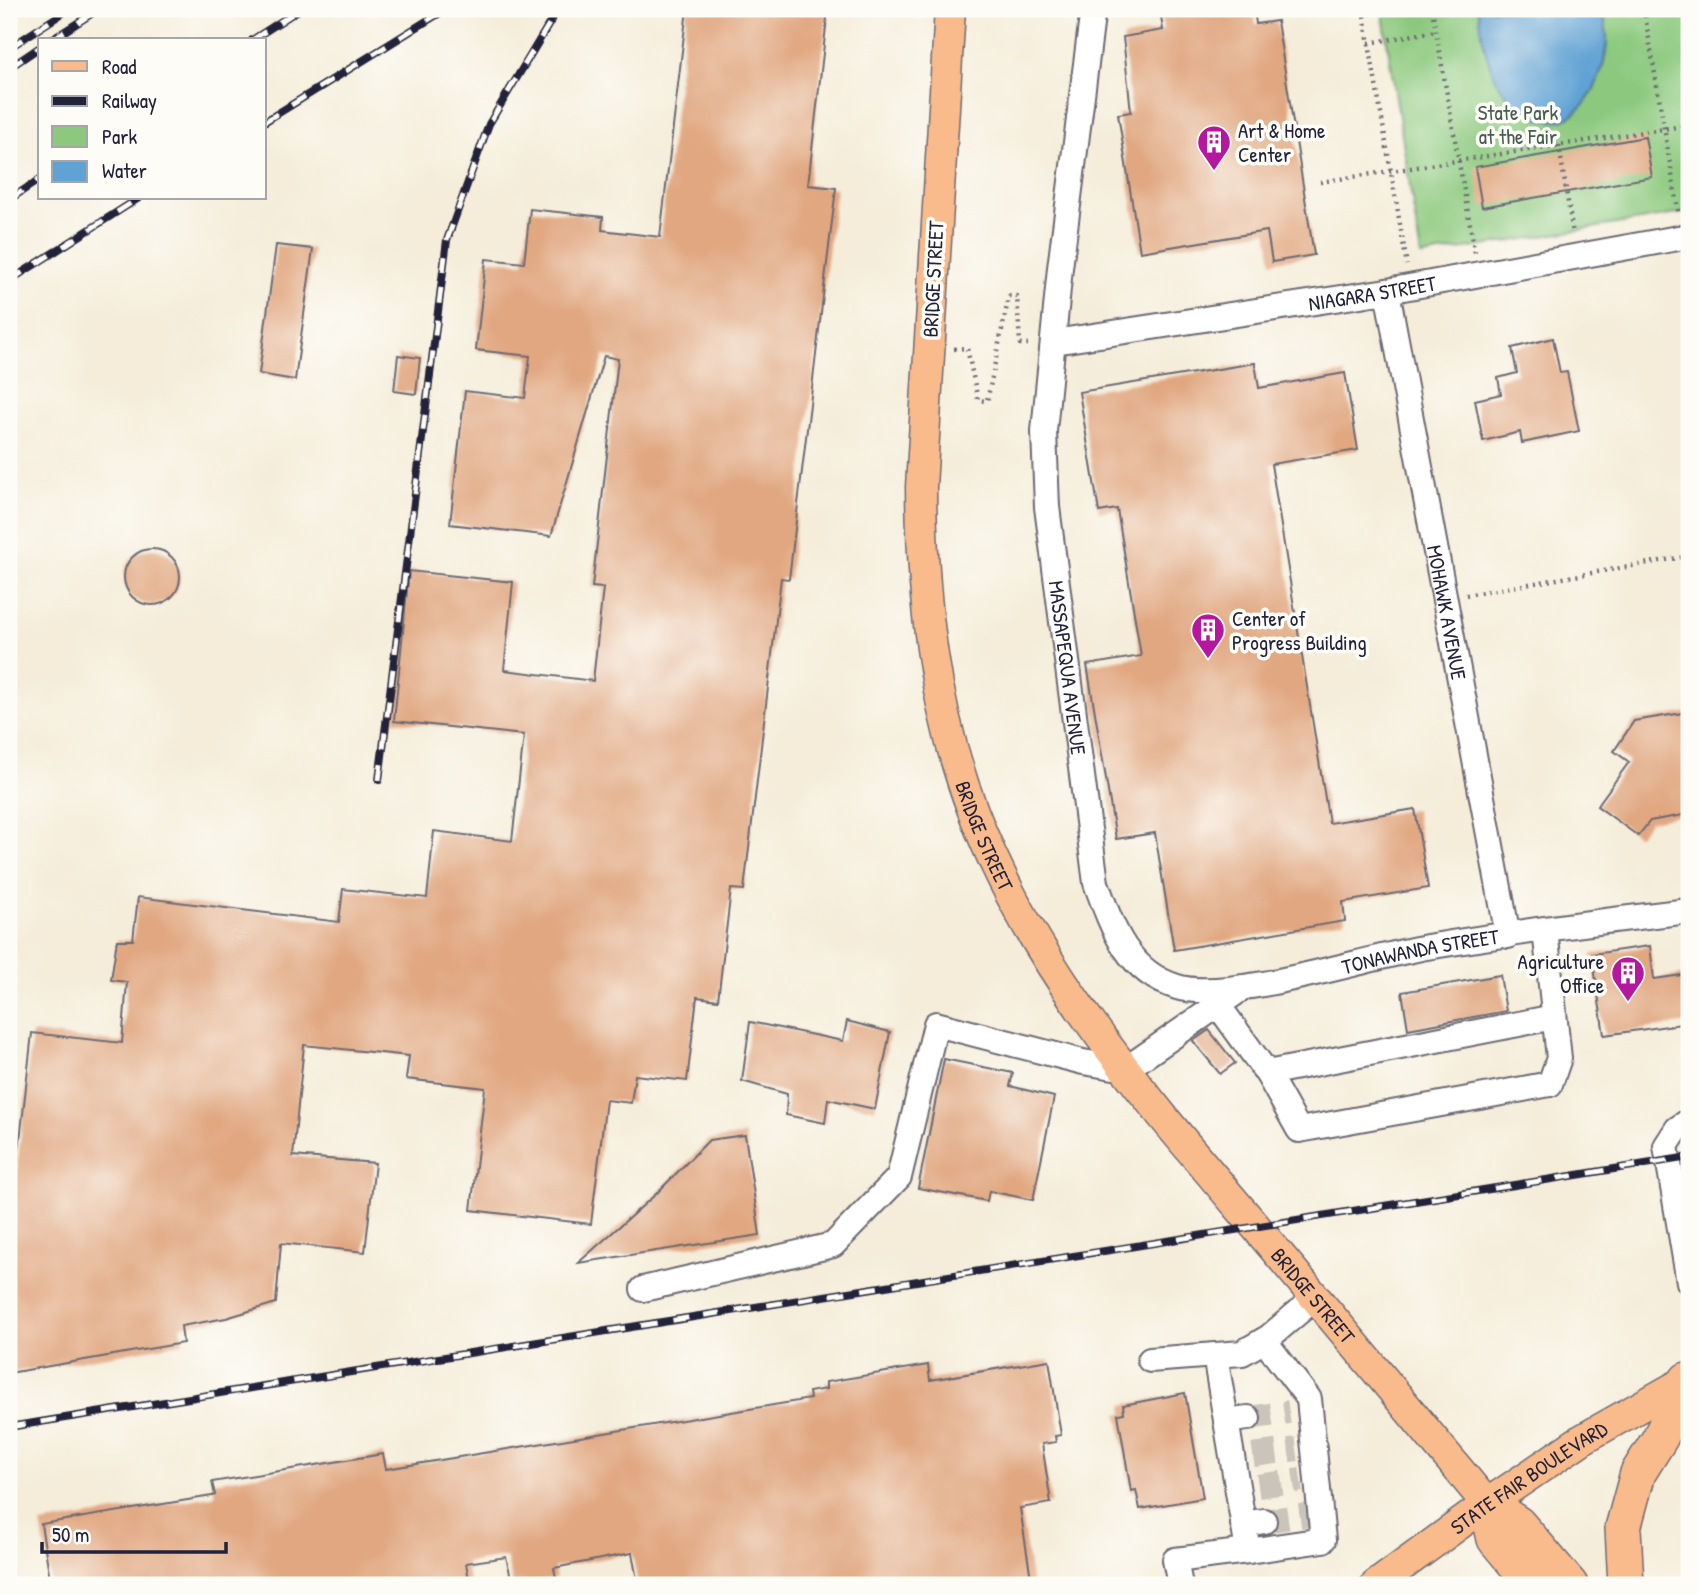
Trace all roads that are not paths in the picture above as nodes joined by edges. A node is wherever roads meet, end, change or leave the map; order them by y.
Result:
1 (950, 9) edge
2 (1093, 9) edge
3 (1686, 237) edge
4 (1399, 288) junction
5 (1054, 342) junction
6 (1689, 911) edge
7 (1545, 930) junction
8 (1508, 936) junction
9 (1154, 975) joint
10 (1244, 987) junction
11 (1218, 1005) junction
12 (1554, 1017) junction
13 (1126, 1069) junction
14 (1268, 1073) junction
15 (1689, 1121) edge
16 (1689, 1282) edge
17 (643, 1289) dead end
18 (1315, 1298) junction
19 (1264, 1340) junction
20 (1215, 1355) junction
21 (1150, 1360) dead end
22 (1688, 1380) edge
23 (1487, 1503) junction
24 (1248, 1551) junction
25 (1180, 1585) edge
26 (1376, 1585) edge
27 (1532, 1585) edge
28 (1570, 1585) edge
29 (1626, 1585) edge

1 - 13 main road, BRIDGE STREET
2 - 5 lane, MASSAPEQUA AVENUE
3 - 4 lane, NIAGARA STREET
4 - 5 lane, NIAGARA STREET
4 - 8 lane, MOHAWK AVENUE
5 - 9 lane, MASSAPEQUA AVENUE
6 - 7 lane, TONAWANDA STREET
7 - 8 lane, TONAWANDA STREET
7 - 12 lane
8 - 10 lane, TONAWANDA STREET
9 - 10 lane, TONAWANDA STREET
10 - 11 lane
11 - 13 lane
11 - 14 lane
12 - 14 lane
12 - 14 lane
13 - 17 lane
13 - 18 main road, BRIDGE STREET
15 - 16 lane
18 - 19 lane
18 - 23 main road, BRIDGE STREET
19 - 20 lane
19 - 24 lane
20 - 21 lane
20 - 24 lane
22 - 23 main road, STATE FAIR BOULEVARD
22 - 29 highway
23 - 26 main road, STATE FAIR BOULEVARD
23 - 27 highway
23 - 28 highway
24 - 25 lane

